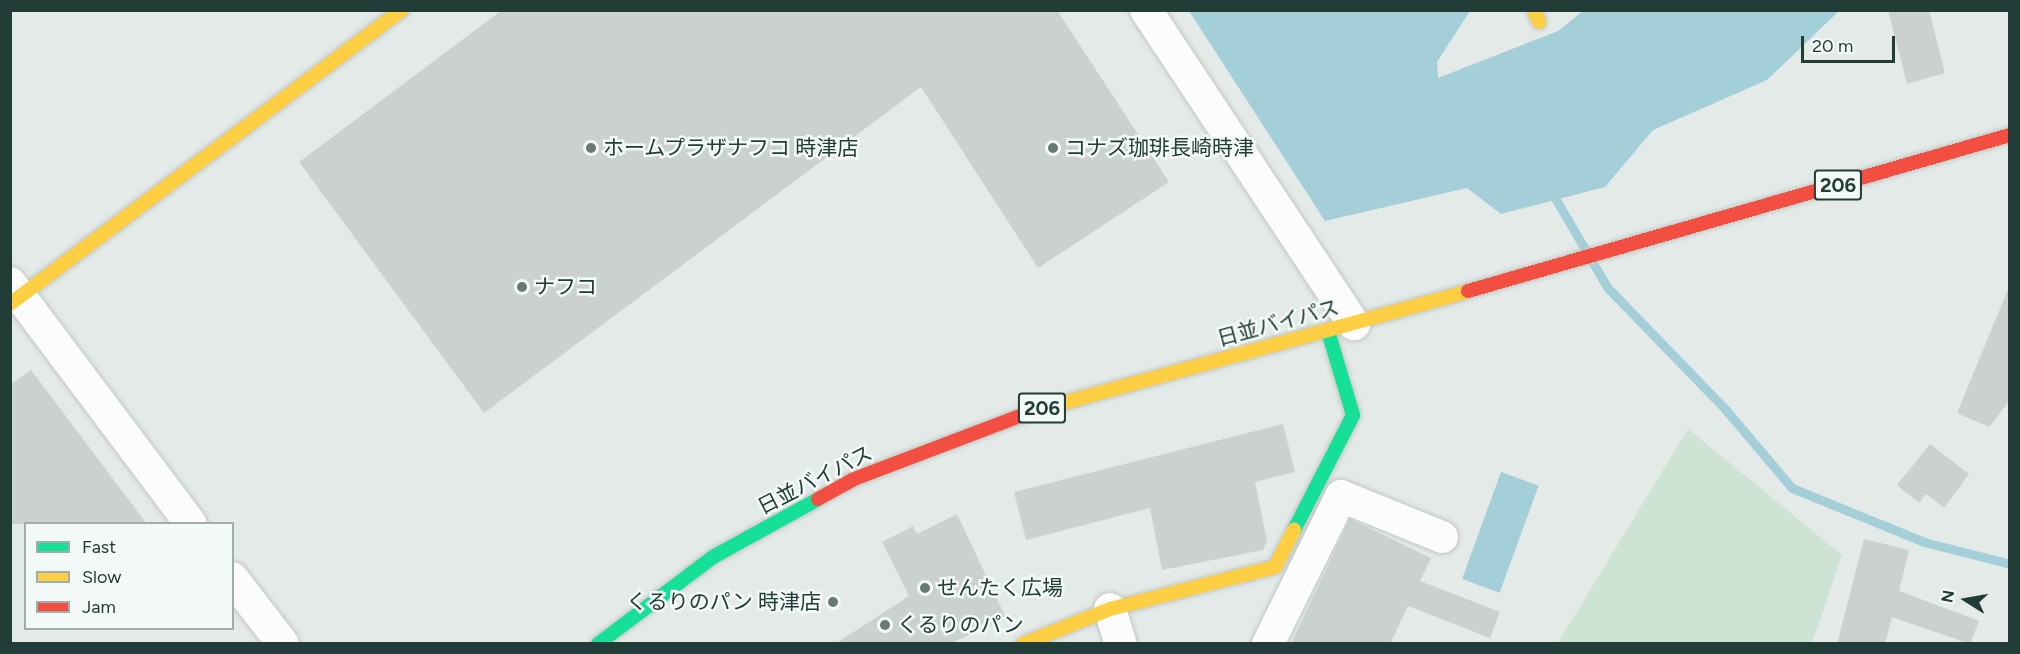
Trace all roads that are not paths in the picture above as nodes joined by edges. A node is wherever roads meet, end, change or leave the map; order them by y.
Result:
1 (402, 10) edge
2 (1146, 10) edge
3 (2010, 135) edge
4 (13, 295) edge
5 (1341, 328) junction
6 (189, 522) edge
7 (1442, 537) dead end
8 (234, 581) edge
9 (1110, 609) junction
10 (283, 644) edge
11 (598, 644) edge
12 (1023, 644) edge
13 (1121, 644) edge
14 (1268, 644) edge

1 - 4 main road
2 - 5 street
3 - 5 main road, 日並バイパス / 206
4 - 6 street
5 - 9 main road
5 - 11 main road, 日並バイパス / 206
7 - 14 street
8 - 10 street
9 - 12 main road
9 - 13 street

